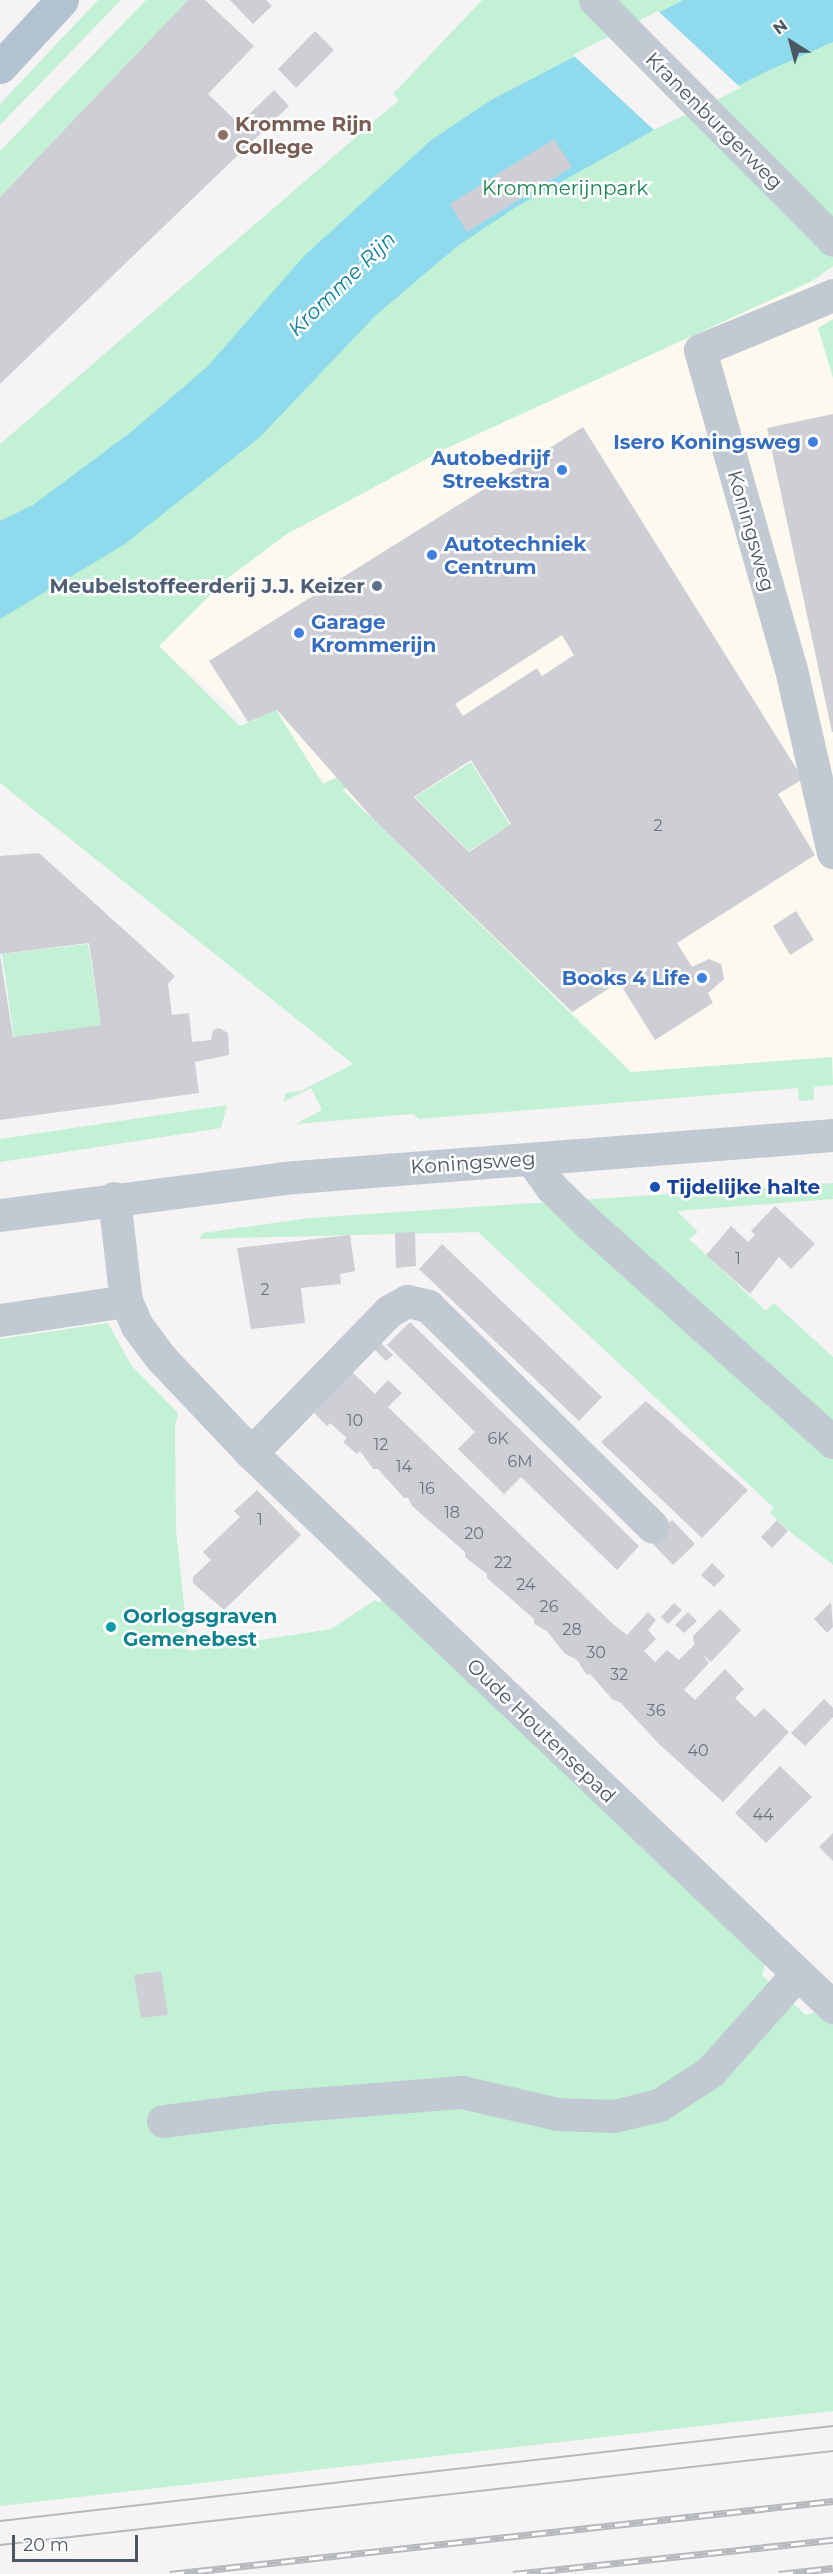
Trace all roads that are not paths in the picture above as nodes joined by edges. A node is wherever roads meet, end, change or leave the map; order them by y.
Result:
1 (62, 0) edge
2 (596, 1) edge
3 (0, 67) edge
4 (833, 240) edge
5 (833, 295) edge
6 (833, 852) edge
7 (833, 1136) edge
8 (531, 1159) junction
9 (114, 1198) junction
10 (0, 1215) edge
11 (126, 1301) junction
12 (0, 1320) edge
13 (833, 1442) edge
14 (251, 1452) junction
15 (653, 1527) dead end
16 (797, 1974) junction
17 (833, 2007) edge
18 (163, 2121) dead end

1 - 3 main road
2 - 4 street, Kranenburgerweg
5 - 6 street, Koningsweg
7 - 8 street, Koningsweg
8 - 9 street, Koningsweg
8 - 13 street
9 - 10 street, Koningsweg
9 - 11 street, Oude Houtensepad
11 - 12 street
11 - 14 street, Oude Houtensepad
14 - 15 street
14 - 16 street, Oude Houtensepad
16 - 17 street, Oude Houtensepad
16 - 18 street

